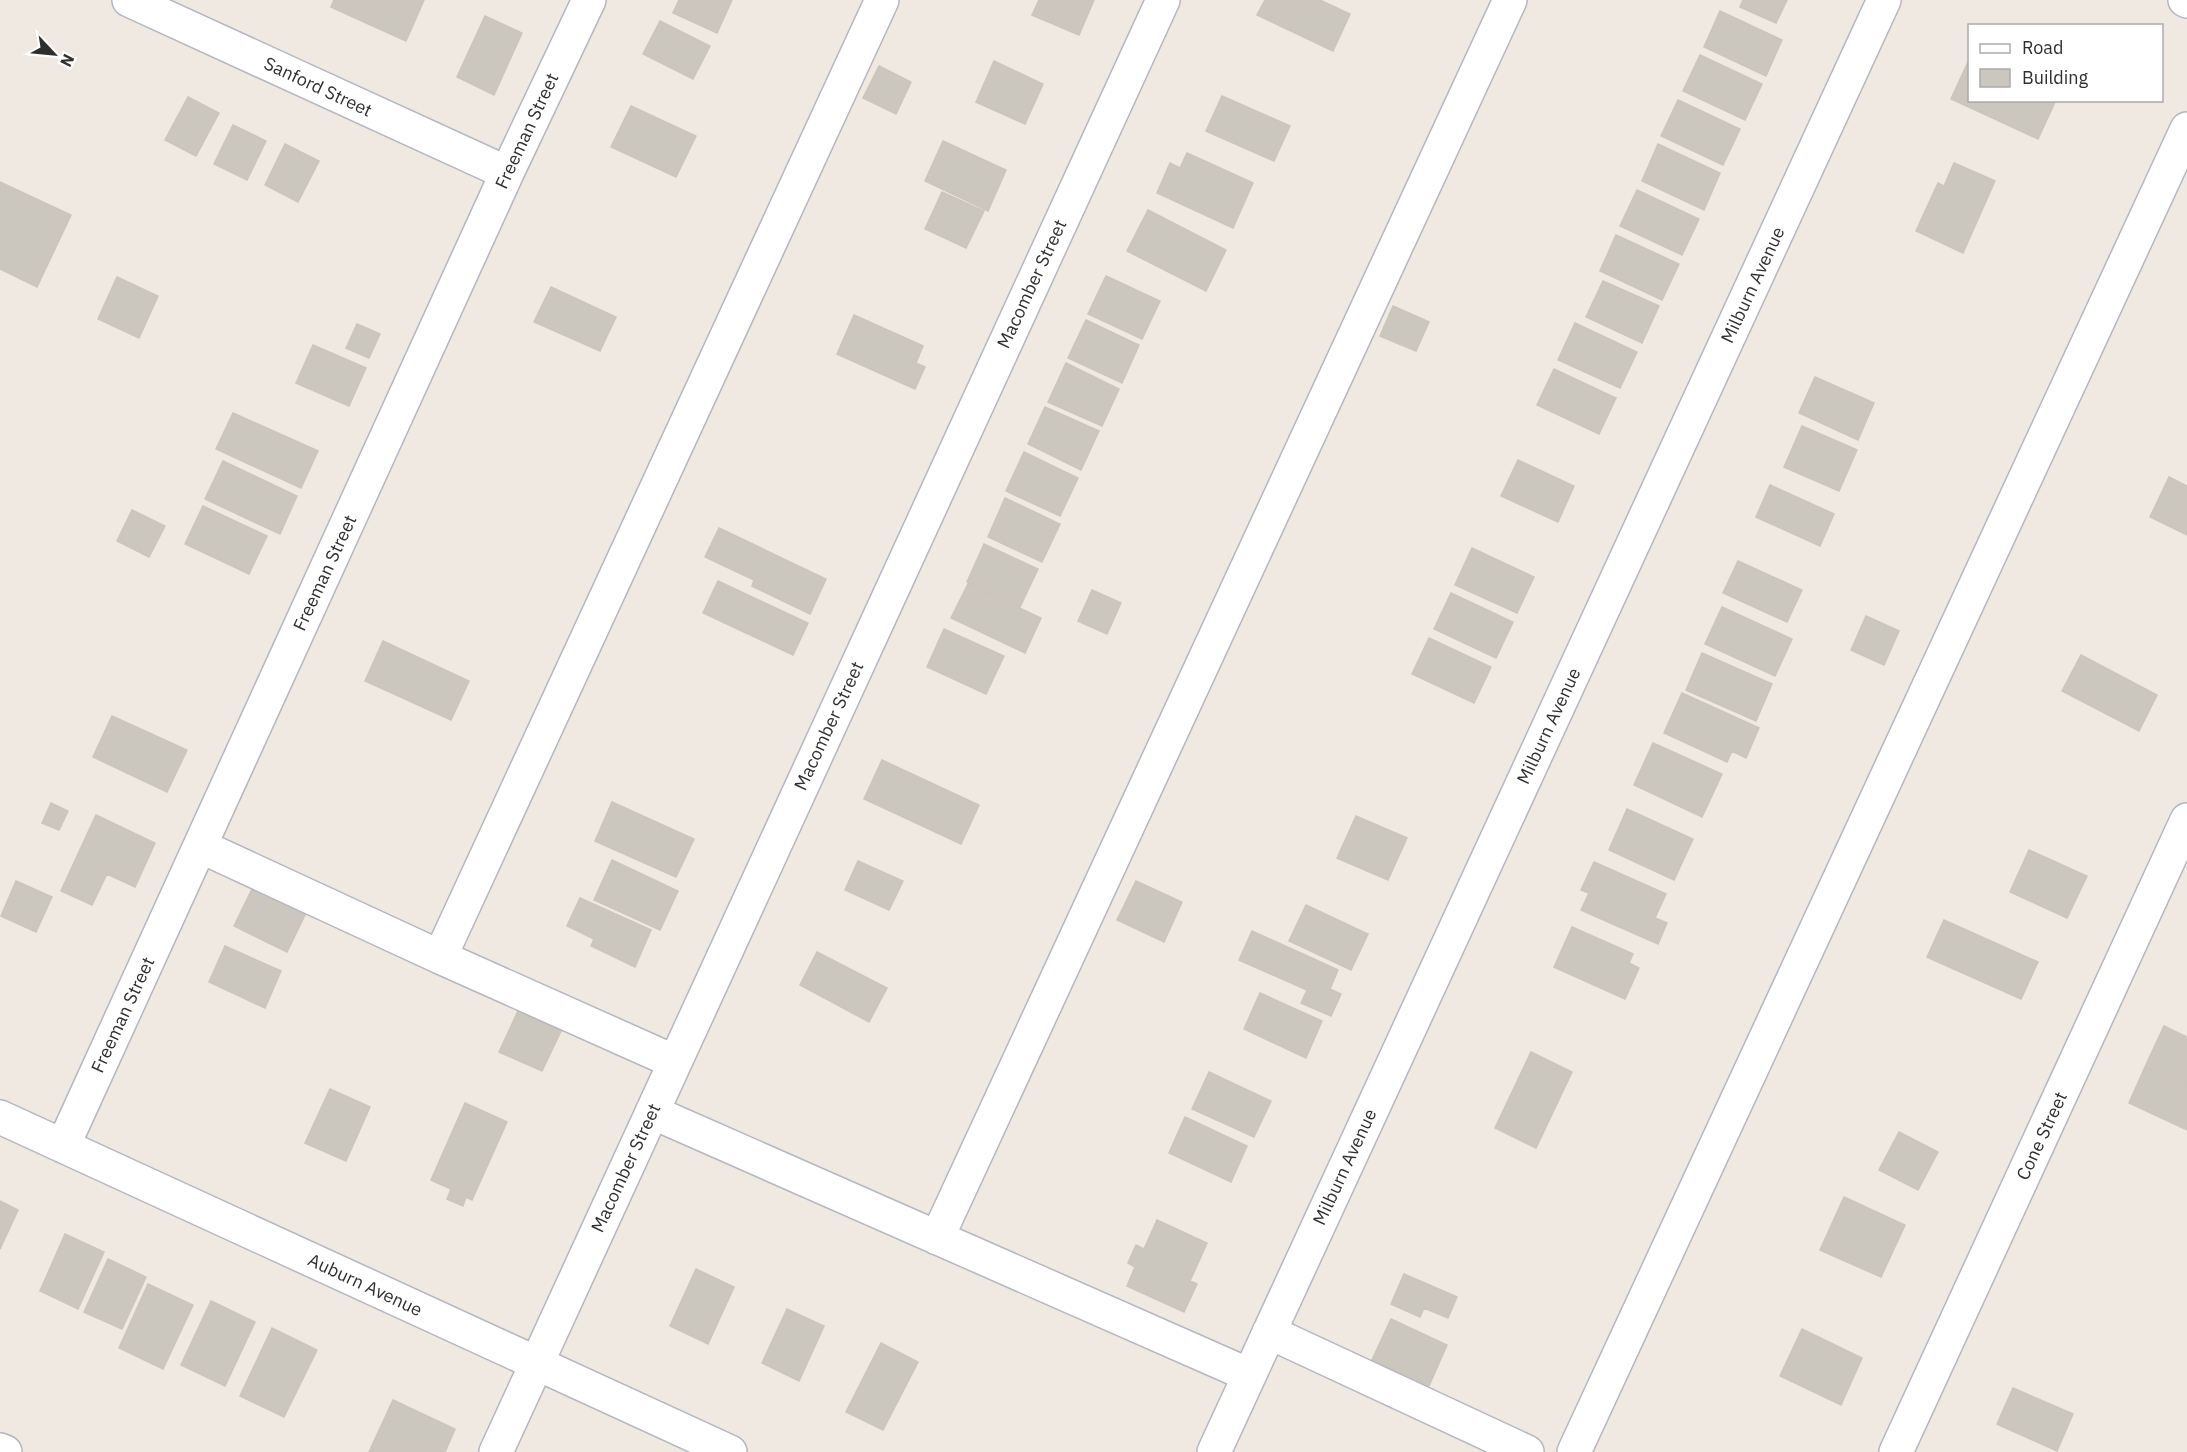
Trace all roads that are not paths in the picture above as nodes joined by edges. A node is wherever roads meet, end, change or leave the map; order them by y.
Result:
1 (129, 0) edge
2 (588, 0) edge
3 (882, 0) edge
4 (1163, 0) edge
5 (1510, 0) edge
6 (1884, 0) edge
7 (2187, 129) edge
8 (507, 173) junction
9 (2187, 820) edge
10 (200, 846) junction
11 (440, 957) junction
12 (675, 1062) junction
13 (652, 1112) junction
14 (0, 1117) edge
15 (63, 1146) junction
16 (937, 1238) junction
17 (1269, 1332) junction
18 (537, 1363) junction
19 (1249, 1375) junction
20 (0, 1450) edge
21 (5, 1452) edge
22 (496, 1452) edge
23 (730, 1452) edge
24 (1214, 1452) edge
25 (1527, 1452) edge
26 (1574, 1452) edge
27 (1896, 1452) edge

1 - 8 street, Sanford Street
2 - 8 street, Freeman Street
3 - 11 street
4 - 12 street, Macomber Street
5 - 16 street
6 - 17 street, Milburn Avenue
7 - 26 street
8 - 10 street, Freeman Street
9 - 27 street, Cone Street
10 - 11 street
10 - 15 street, Freeman Street
11 - 12 street
12 - 13 street, Macomber Street
13 - 16 street
13 - 18 street, Macomber Street
14 - 15 street, Auburn Avenue
15 - 18 street, Auburn Avenue
16 - 19 street
17 - 19 street, Milburn Avenue
17 - 25 street
18 - 22 street, Macomber Street
18 - 23 street, Auburn Avenue
19 - 24 street, Milburn Avenue
20 - 21 street

